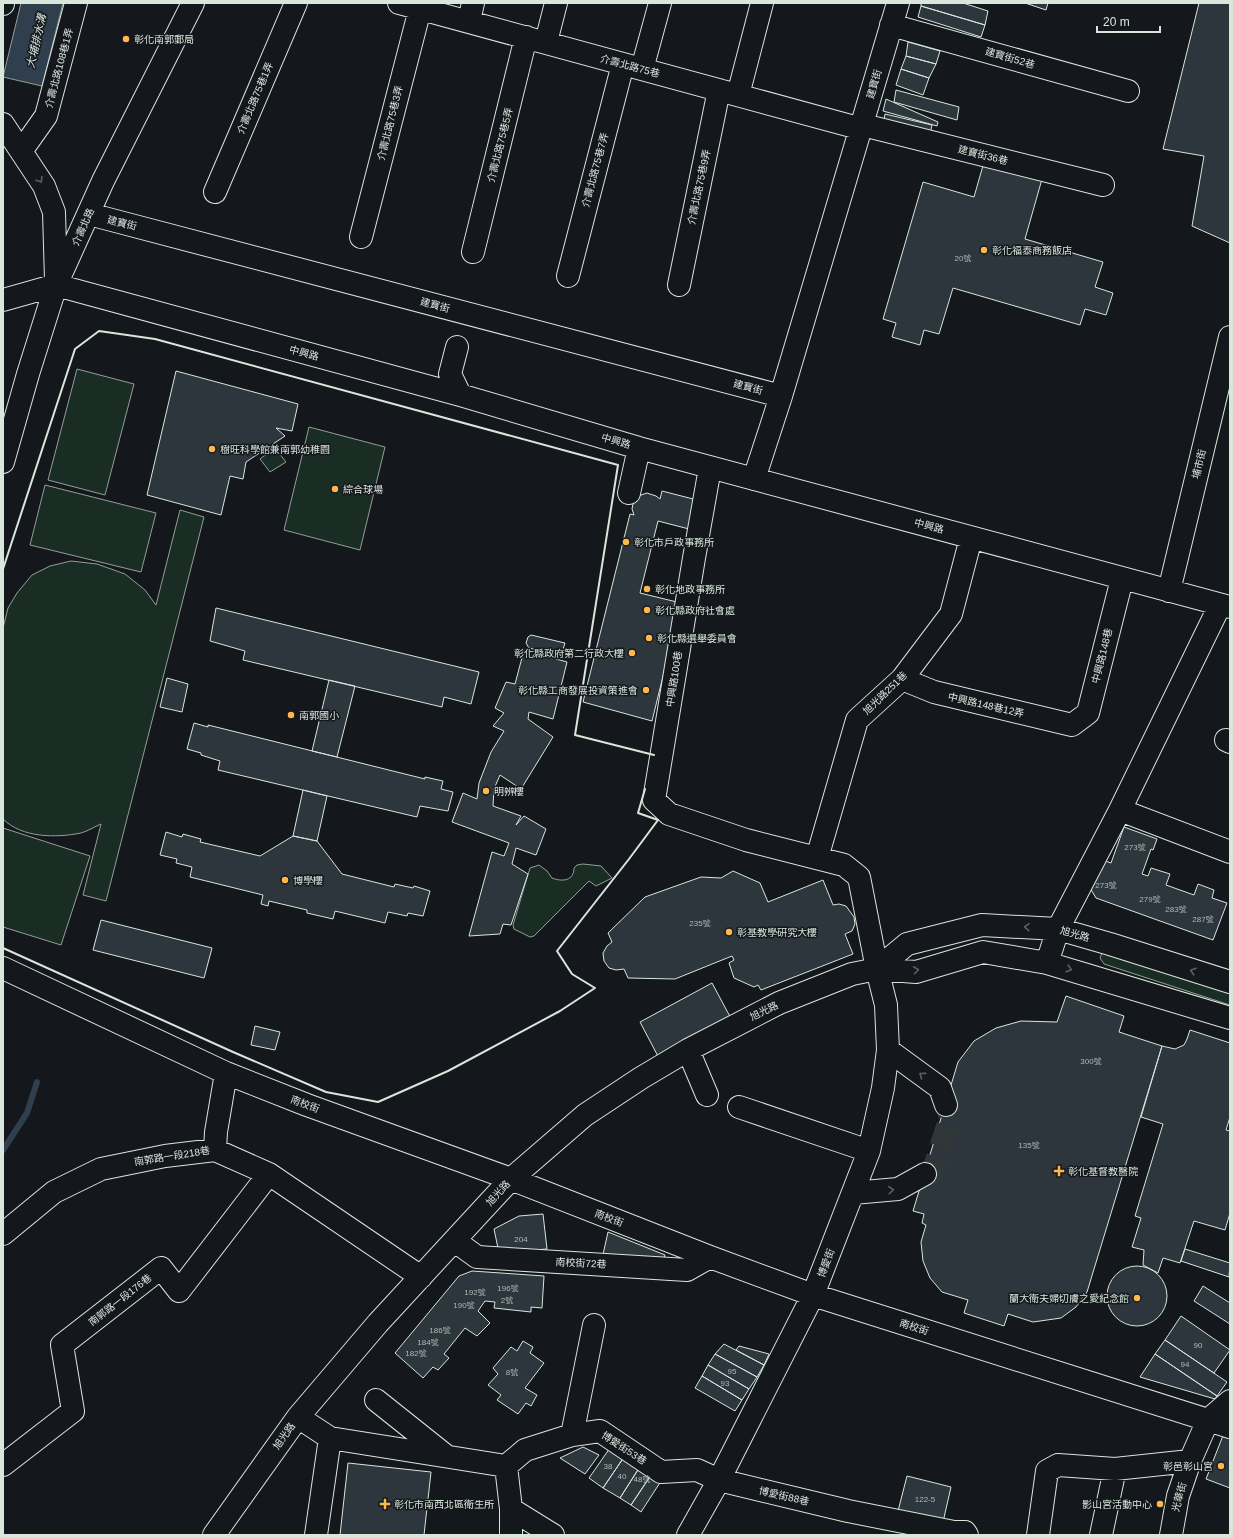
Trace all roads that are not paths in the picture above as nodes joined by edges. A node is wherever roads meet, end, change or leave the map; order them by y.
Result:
1 (76, 3) edge
2 (193, 3) edge
3 (296, 3) edge
4 (399, 3) edge
5 (556, 3) edge
6 (660, 3) edge
7 (762, 3) edge
8 (898, 3) edge
9 (420, 9) junction
10 (471, 12) edge
11 (891, 25) junction
12 (536, 40) junction
13 (633, 66) junction
14 (1128, 91) dead end
15 (729, 92) junction
16 (3, 124) edge
17 (862, 127) junction
18 (22, 150) junction
19 (1103, 185) dead end
20 (215, 192) dead end
21 (89, 214) junction
22 (362, 237) dead end
23 (473, 252) dead end
24 (568, 276) dead end
25 (679, 284) dead end
26 (56, 285) junction
27 (3, 300) edge
28 (1230, 337) edge
29 (457, 347) dead end
30 (460, 395) junction
31 (781, 396) junction
32 (639, 448) junction
33 (3, 462) edge
34 (710, 468) junction
35 (754, 479) junction
36 (630, 493) dead end
37 (971, 538) junction
38 (1122, 579) junction
39 (1169, 591) junction
40 (1225, 606) edge
41 (902, 680) junction
42 (1072, 725) joint
43 (1120, 810) junction
44 (1230, 852) edge
45 (817, 858) junction
46 (1058, 929) junction
47 (871, 938) junction
48 (907, 944) junction
49 (1047, 963) junction
50 (3, 968) edge
51 (877, 969) junction
52 (1230, 982) edge
53 (1230, 1018) edge
54 (688, 1050) junction
55 (888, 1050) junction
56 (226, 1073) junction
57 (707, 1095) dead end
58 (946, 1104) tunnel mouth
59 (739, 1107) dead end
60 (215, 1150) junction
61 (869, 1151) junction
62 (269, 1174) junction
63 (925, 1174) tunnel mouth
64 (511, 1179) junction
65 (853, 1192) junction
66 (3, 1234) edge
67 (455, 1241) junction
68 (710, 1257) junction
69 (421, 1277) junction
70 (813, 1295) junction
71 (594, 1325) dead end
72 (376, 1400) dead end
73 (1230, 1401) edge
74 (298, 1417) junction
75 (1208, 1420) junction
76 (1230, 1427) edge
77 (572, 1435) junction
78 (330, 1438) junction
79 (1193, 1448) junction
80 (446, 1456) junction
81 (3, 1465) edge
82 (506, 1466) junction
83 (1115, 1469) junction
84 (719, 1480) junction
85 (511, 1509) junction
86 (214, 1535) edge
87 (316, 1535) edge
88 (511, 1535) edge
89 (553, 1535) edge
90 (688, 1535) edge
91 (967, 1535) edge
92 (1038, 1535) edge
93 (1101, 1535) edge
94 (1171, 1535) edge

1 - 18 street, 介壽北路108巷1弄
2 - 21 street, 介壽北路
3 - 20 street, 介壽北路75巷1弄
4 - 9 street, 介壽北路75巷
5 - 12 street, 介壽北路75巷5弄
6 - 13 street, 介壽北路75巷7弄
7 - 15 street, 介壽北路75巷9弄
8 - 11 street, 建寶街
9 - 10 street, 介壽北路75巷
9 - 22 street, 介壽北路75巷3弄
10 - 12 street, 介壽北路75巷
11 - 14 street, 建寶街52巷
11 - 17 street, 建寶街
12 - 13 street, 介壽北路75巷
12 - 23 street, 介壽北路75巷5弄
13 - 15 street, 介壽北路75巷
13 - 24 street, 介壽北路75巷7弄
15 - 17 street, 介壽北路75巷
15 - 25 street, 介壽北路75巷9弄
16 - 18 street
17 - 19 street, 建寶街36巷
17 - 31 street, 建寶街
18 -> 26 street
21 - 26 street, 介壽北路
21 - 31 street, 建寶街
26 - 27 street
26 - 30 street, 中興路
26 - 33 street, 介壽北路
28 - 39 street, 埔市街
29 - 30 street
30 - 32 street, 中興路
31 - 35 street, 建寶街
32 - 34 street, 中興路
32 - 36 street
34 - 35 street, 中興路
34 - 45 street, 中興路100巷
35 - 37 street, 中興路
37 - 38 street, 中興路
37 - 41 street, 旭光路251巷
38 - 39 street, 中興路
38 - 42 street, 中興路148巷
39 - 40 street, 中興路
40 - 43 street
41 - 42 street, 中興路148巷12弄
41 - 45 street, 旭光路251巷
43 - 44 street
43 - 46 street
45 - 47 street
46 -> 48 street, 旭光路
46 - 49 street
52 -> 46 street, 旭光路
47 - 48 street
47 - 51 street
48 - 51 street, 旭光路
51 -> 49 street, 旭光路
49 -> 53 street, 旭光路
50 - 56 street, 南校街
51 - 54 street, 旭光路
51 - 55 street, 博愛街
54 - 57 street
54 - 64 street, 旭光路
58 -> 55 street
55 - 61 street, 博愛街
56 - 60 street
56 - 64 street, 南校街
59 - 61 street
60 - 62 street, 南郭路一段218巷
60 - 66 street, 南郭路一段218巷
61 - 65 street, 博愛街
62 - 69 street, 南郭路一段218巷
62 - 81 street, 南郭路一段176巷
65 -> 63 street
64 - 67 street, 旭光路
64 - 68 street, 南校街
65 - 70 street, 博愛街
67 - 68 street, 南校街72巷
67 - 69 street, 旭光路
68 - 70 street, 南校街
69 - 74 street, 旭光路
70 - 75 street, 南校街
70 - 84 street, 博愛街
71 - 77 street
72 - 80 street
73 - 75 street, 光華街
74 - 78 street
74 - 86 street, 旭光路
75 - 76 street, 南校街
75 - 79 street, 光華街
77 - 82 street, 博愛街53巷
77 - 84 street, 博愛街53巷
78 - 80 street
78 - 87 street
79 - 83 street
79 - 94 street, 光華街
80 - 82 street
82 - 85 street
83 - 92 street
83 - 93 street
84 - 90 street, 博愛街
84 - 91 street, 博愛街88巷
85 - 88 street
85 - 89 street

